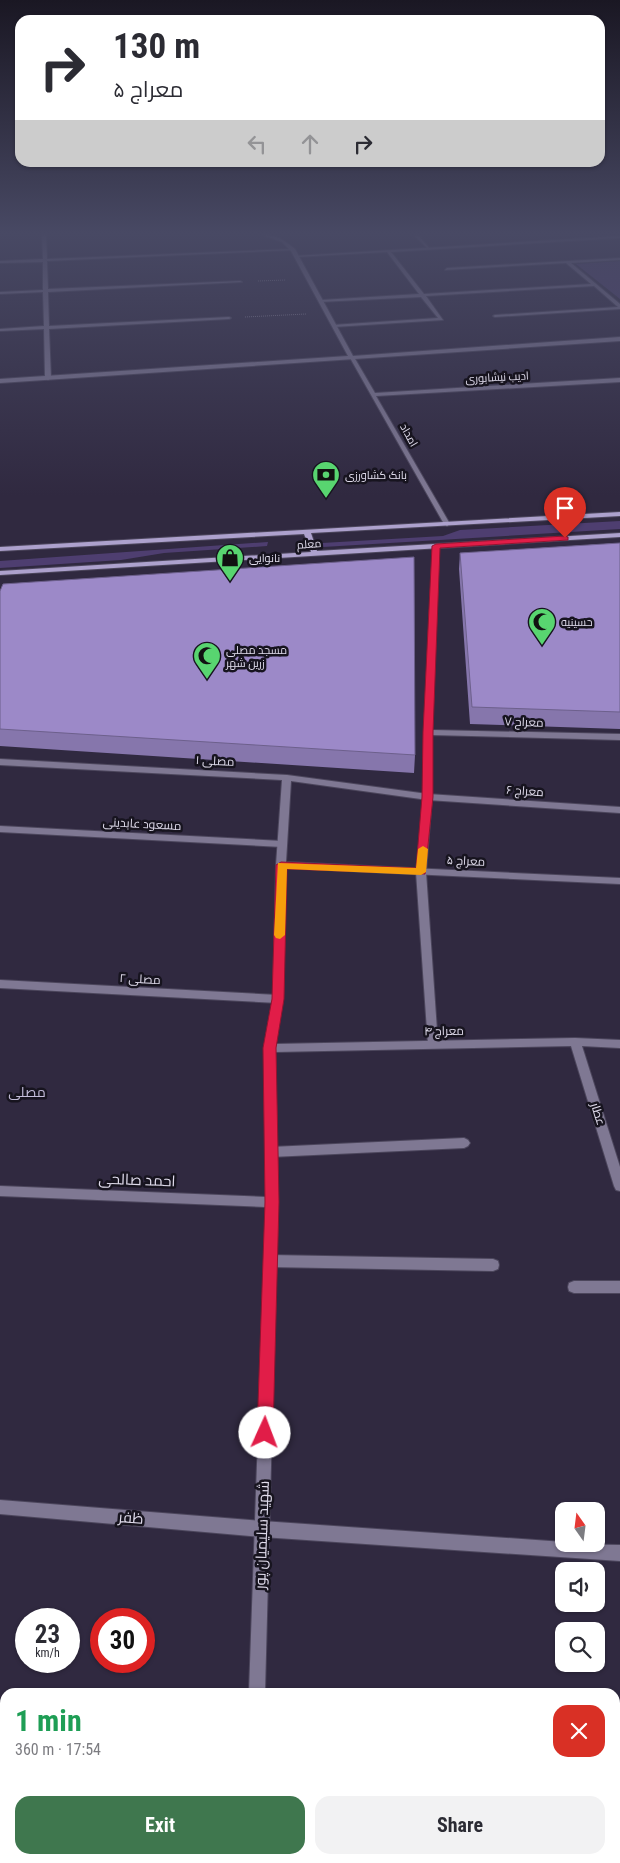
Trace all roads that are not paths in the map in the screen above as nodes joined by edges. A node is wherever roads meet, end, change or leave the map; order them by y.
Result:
1 (46, 322) edge
2 (157, 322) edge
3 (332, 322) edge
4 (396, 322) edge
5 (334, 326) junction
6 (46, 328) junction
7 (0, 330) edge
8 (620, 339) edge
9 (352, 357) junction
10 (48, 378) junction
11 (620, 380) edge
12 (0, 381) edge
13 (374, 395) junction
14 (620, 514) edge
15 (447, 524) junction
16 (307, 532) junction
17 (620, 535) edge
18 (436, 546) junction
19 (0, 550) edge
20 (315, 554) junction
21 (0, 573) edge
22 (428, 732) junction
23 (620, 737) edge
24 (0, 762) edge
25 (287, 778) junction
26 (428, 797) junction
27 (620, 810) edge
28 (0, 829) edge
29 (282, 844) junction
30 (281, 865) junction
31 (421, 872) junction
32 (620, 881) edge
33 (0, 984) edge
34 (278, 999) junction
35 (575, 1042) junction
36 (620, 1044) edge
37 (433, 1045) junction
38 (269, 1048) junction
39 (464, 1143) dead end
40 (271, 1152) junction
41 (620, 1186) edge
42 (0, 1191) edge
43 (272, 1202) junction
44 (270, 1261) junction
45 (493, 1265) dead end
46 (574, 1287) dead end
47 (620, 1287) edge
48 (0, 1507) edge
49 (262, 1529) junction
50 (620, 1553) edge
51 (257, 1688) edge

1 - 6 street
2 - 6 street
3 - 5 street, امداد
4 - 5 street
5 - 9 street, امداد
6 - 7 street
6 - 10 street
8 - 9 street
9 - 10 street
9 - 13 street, امداد
10 - 12 street
11 - 13 street, ادیب نیشابوری
13 - 15 street, امداد
14 - 15 main road, معلم
15 - 16 main road, معلم
16 - 19 main road, معلم
16 - 20 main road
17 - 18 main road, معلم
18 - 20 main road, معلم
18 - 22 street
20 - 21 main road, معلم
22 - 23 street, معراح ۷
22 - 26 street
24 - 25 street, مصلی ۱
25 - 26 street, مصلی ۱
25 - 29 street, شهید سلیمیان پور
26 - 27 street, معراج ۶
26 - 31 street
28 - 29 street, مسعود عابدینی
29 - 30 street, شهید سلیمیان پور
30 - 31 street, معراج ۵
30 - 34 street, شهید سلیمیان پور
31 - 32 street, معراج ۵
31 - 37 street
33 - 34 street, مصلی ۲
34 - 38 street, شهید سلیمیان پور
35 - 36 street, معراج ۴
35 - 37 street, معراج ۴
35 - 41 street, عطار
37 - 38 street, معراج ۴
38 - 40 street, شهید سلیمیان پور
39 - 40 street
40 - 43 street, شهید سلیمیان پور
42 - 43 street, احمد صالحی
43 - 44 street, شهید سلیمیان پور
44 - 45 street
44 - 49 street, شهید سلیمیان پور
46 - 47 street
48 - 49 street, ظفر
49 - 50 street, ظفر
49 - 51 street, شهید سلیمیان پور

